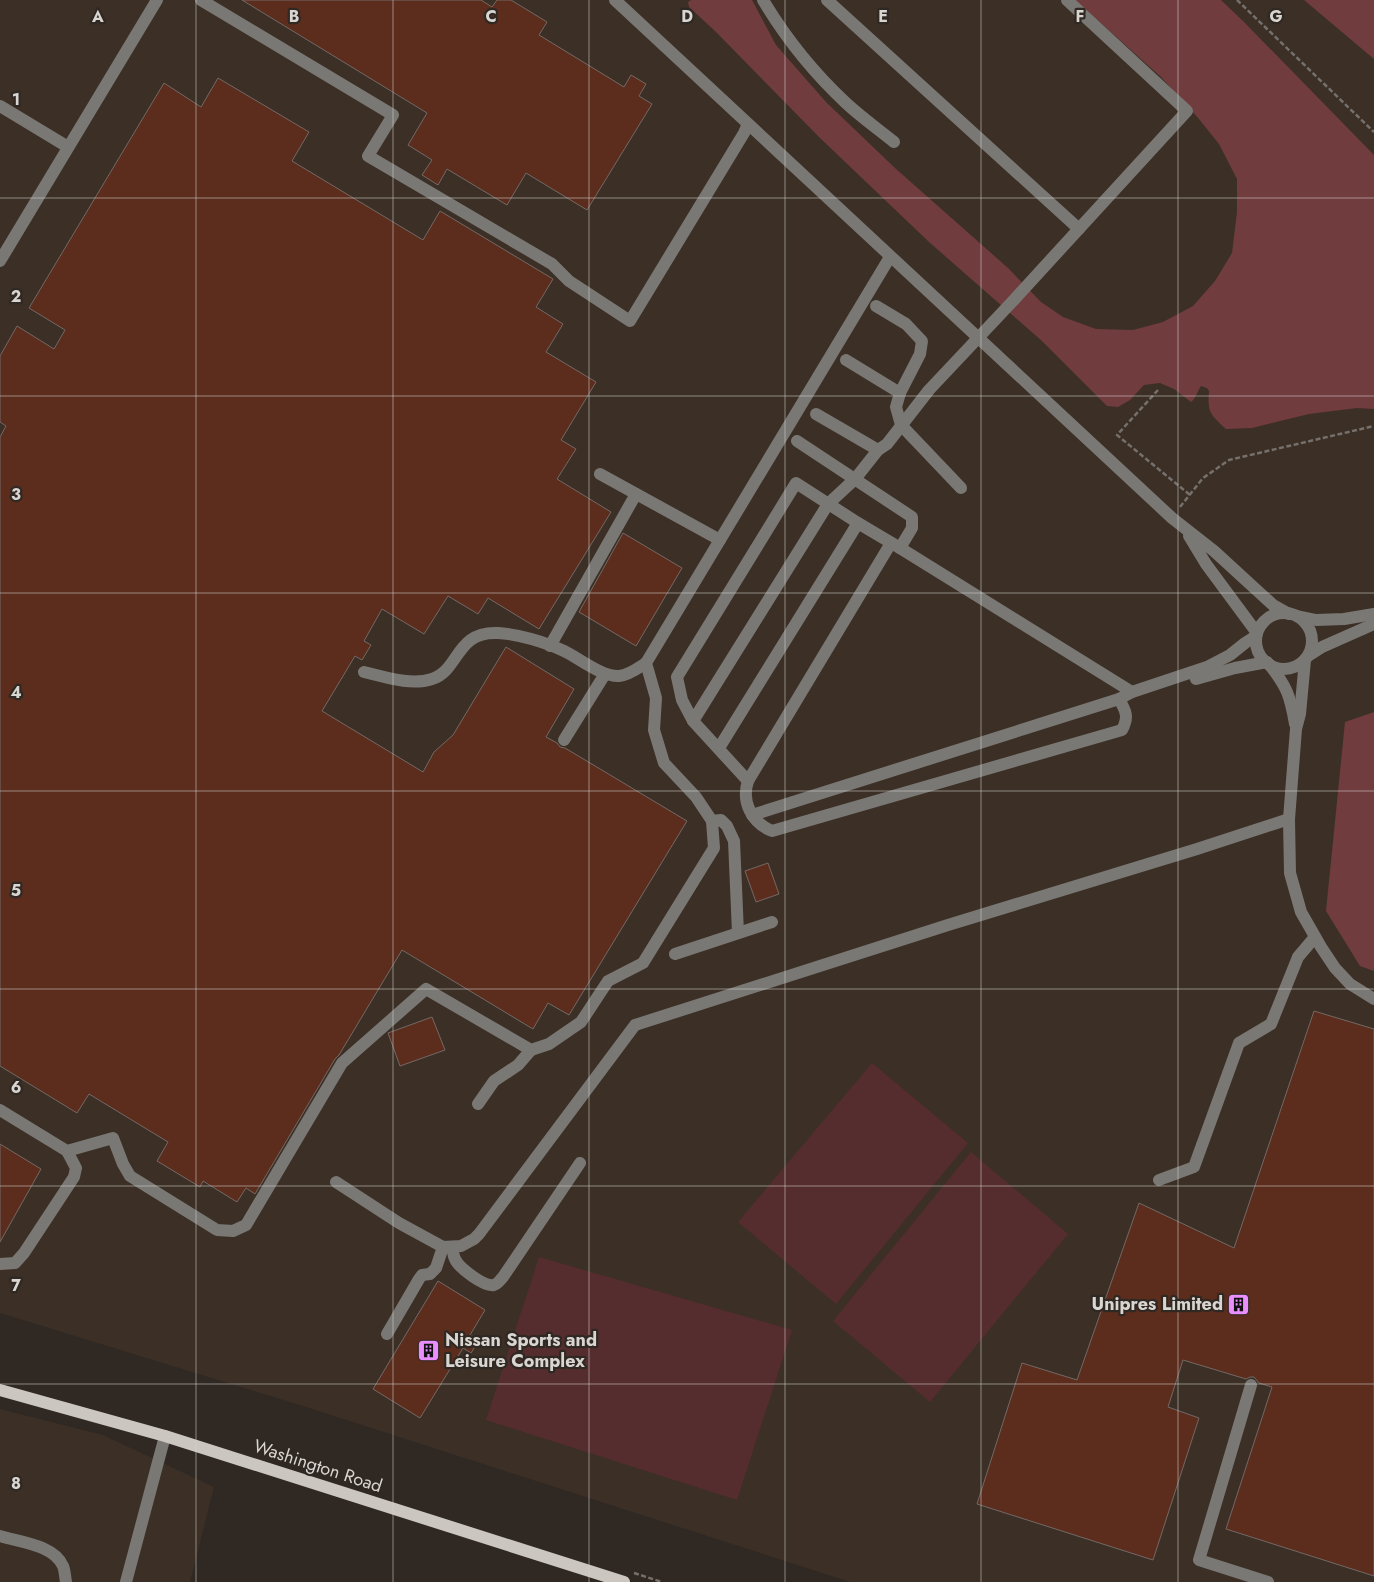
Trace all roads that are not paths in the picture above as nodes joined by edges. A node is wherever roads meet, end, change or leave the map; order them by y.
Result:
1 (158, 0) edge
2 (201, 0) edge
3 (615, 0) edge
4 (763, 0) edge
5 (827, 0) edge
6 (1066, 0) edge
7 (0, 106) edge
8 (748, 124) junction
9 (894, 142) dead end
10 (68, 147) junction
11 (1079, 229) junction
12 (890, 257) junction
13 (0, 261) edge
14 (876, 306) dead end
15 (978, 338) junction
16 (846, 360) dead end
17 (900, 393) junction
18 (816, 414) dead end
19 (902, 425) junction
20 (797, 441) dead end
21 (878, 450) junction
22 (600, 474) dead end
23 (855, 479) junction
24 (962, 488) dead end
25 (636, 494) junction
26 (828, 504) junction
27 (858, 523) junction
28 (1185, 529) junction
29 (720, 540) junction
30 (896, 545) junction
31 (1374, 614) edge
32 (1293, 615) junction
33 (1374, 624) edge
34 (1257, 634) junction
35 (550, 646) junction
36 (1306, 658) junction
37 (646, 663) junction
38 (1268, 663) junction
39 (364, 672) dead end
40 (605, 674) junction
41 (1132, 692) junction
42 (1119, 699) junction
43 (692, 721) junction
44 (1296, 729) junction
45 (564, 740) dead end
46 (719, 748) junction
47 (748, 781) junction
48 (752, 815) junction
49 (1289, 819) junction
50 (712, 821) junction
51 (772, 922) dead end
52 (738, 933) junction
53 (1315, 937) junction
54 (676, 954) dead end
55 (1374, 999) edge
56 (530, 1050) junction
57 (478, 1104) dead end
58 (0, 1110) edge
59 (67, 1151) junction
60 (580, 1163) dead end
61 (1159, 1180) dead end
62 (336, 1182) dead end
63 (448, 1247) junction
64 (0, 1264) edge
65 (387, 1334) dead end
66 (1251, 1385) dead end
67 (0, 1390) edge
68 (165, 1436) junction
69 (0, 1536) edge
70 (66, 1582) edge
71 (126, 1582) edge
72 (624, 1582) edge
73 (1268, 1582) edge

1 - 10 street
2 - 8 street
3 - 8 street
4 - 9 street
5 - 11 street
6 - 11 street
7 - 10 street
8 - 12 street
10 - 13 street
11 - 15 street
12 - 15 street
12 - 29 street
14 - 17 street
15 - 19 street
15 - 28 street
16 - 17 street
17 - 19 street
18 - 21 street
19 - 21 street
19 - 24 street
20 - 23 street
21 - 23 street
22 - 25 street
23 - 26 street
23 - 30 street
25 - 29 street
25 - 35 street
26 - 27 street
26 - 43 street
26 - 43 street
27 - 30 street
27 - 46 street
28 - 32 street
28 - 34 street
29 - 37 street
30 - 41 street
30 - 47 street
31 - 32 street
32 - 34 street
32 - 36 street
33 - 36 street
34 - 38 street
34 - 41 street
35 - 39 street
35 - 40 street
36 - 38 street
36 - 44 street
37 - 40 street
37 - 50 street
38 - 42 street
38 - 44 street
40 - 45 street
41 - 42 street
42 - 48 street
42 - 48 street
43 - 46 street
44 - 49 street
46 - 47 street
47 - 48 street
49 - 53 street
49 - 63 street
50 - 52 street
50 - 56 street
51 - 52 street
52 - 54 street
53 - 55 street
53 - 61 street
56 - 57 street
56 - 59 street
58 - 59 street
59 - 64 street
60 - 63 street
62 - 63 street
63 - 65 street
66 - 73 street
67 - 68 main road, Washington Road
68 - 71 street
68 - 72 main road, Washington Road
69 - 70 street

